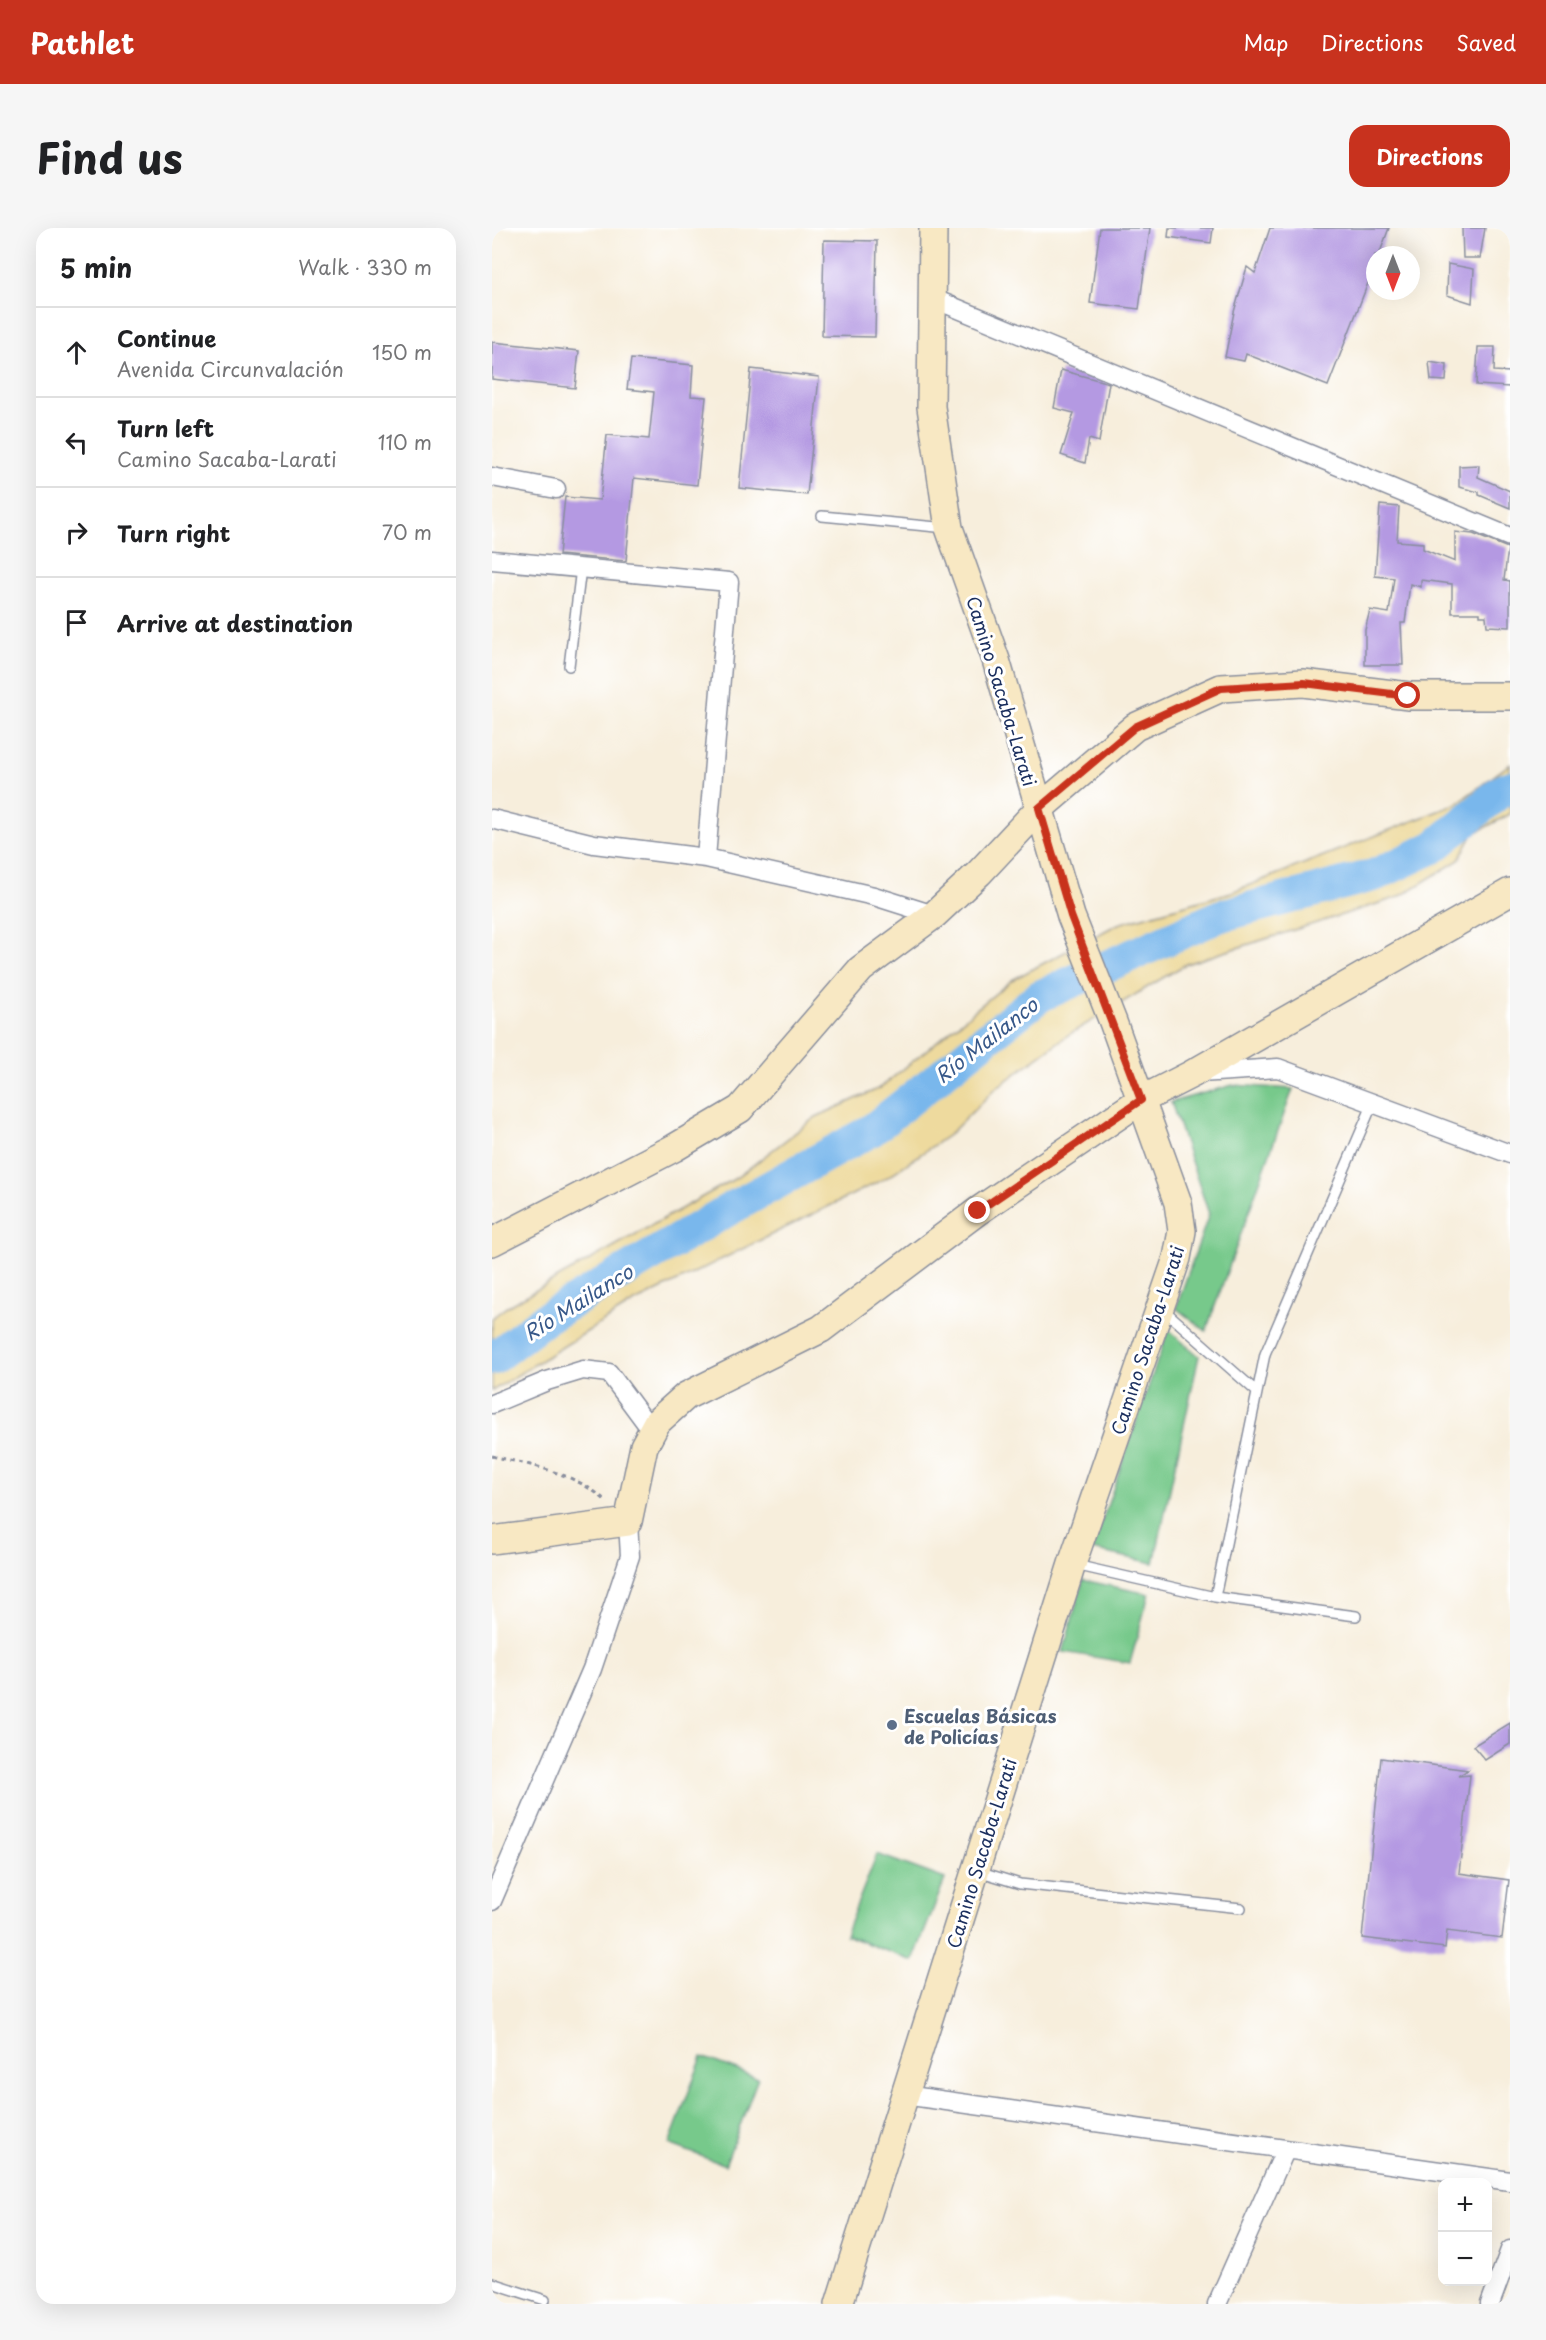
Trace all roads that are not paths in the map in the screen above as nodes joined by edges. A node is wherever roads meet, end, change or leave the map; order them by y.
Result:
1 (933, 228) edge
2 (932, 298) junction
3 (492, 477) edge
4 (556, 489) dead end
5 (822, 516) dead end
6 (949, 528) junction
7 (1510, 537) edge
8 (492, 560) edge
9 (581, 568) junction
10 (569, 666) dead end
11 (1504, 697) edge
12 (1039, 808) junction
13 (492, 819) edge
14 (706, 858) junction
15 (1510, 892) edge
16 (934, 915) junction
17 (1192, 1074) junction
18 (1141, 1100) junction
19 (1373, 1103) junction
20 (1510, 1154) edge
21 (492, 1242) edge
22 (1160, 1307) junction
23 (1257, 1392) junction
24 (492, 1404) edge
25 (652, 1431) junction
26 (628, 1522) junction
27 (492, 1540) edge
28 (1072, 1564) junction
29 (1215, 1597) junction
30 (1356, 1616) dead end
31 (976, 1870) junction
32 (492, 1901) edge
33 (1241, 1908) dead end
34 (904, 2095) junction
35 (1285, 2151) junction
36 (1510, 2181) edge
37 (1510, 2250) edge
38 (492, 2283) edge
39 (545, 2300) dead end
40 (839, 2304) edge
41 (1217, 2304) edge
42 (1490, 2304) edge

1 - 2 main road, Camino Sacaba-Larati
2 - 6 main road, Camino Sacaba-Larati
2 - 7 street
3 - 4 street
5 - 6 lane
6 - 12 main road, Camino Sacaba-Larati
8 - 9 street
9 - 10 lane
9 - 14 street
11 - 12 main road
12 - 16 main road
12 - 18 main road, Camino Sacaba-Larati
13 - 14 street
14 - 16 street
15 - 17 main road
16 - 21 main road
17 - 18 main road
17 - 19 street
18 - 22 main road, Camino Sacaba-Larati
18 - 25 main road
19 - 20 street
19 - 23 lane
22 - 23 lane
22 - 28 main road, Camino Sacaba-Larati
23 - 29 lane
24 - 25 street
25 - 26 main road
26 - 27 main road
26 - 32 street
28 - 29 lane
28 - 31 main road, Camino Sacaba-Larati
29 - 30 lane
31 - 33 lane
31 - 34 main road, Camino Sacaba-Larati
34 - 35 street
34 - 40 main road, Camino Sacaba-Larati
35 - 36 street
35 - 41 street
37 - 42 street
38 - 39 lane

